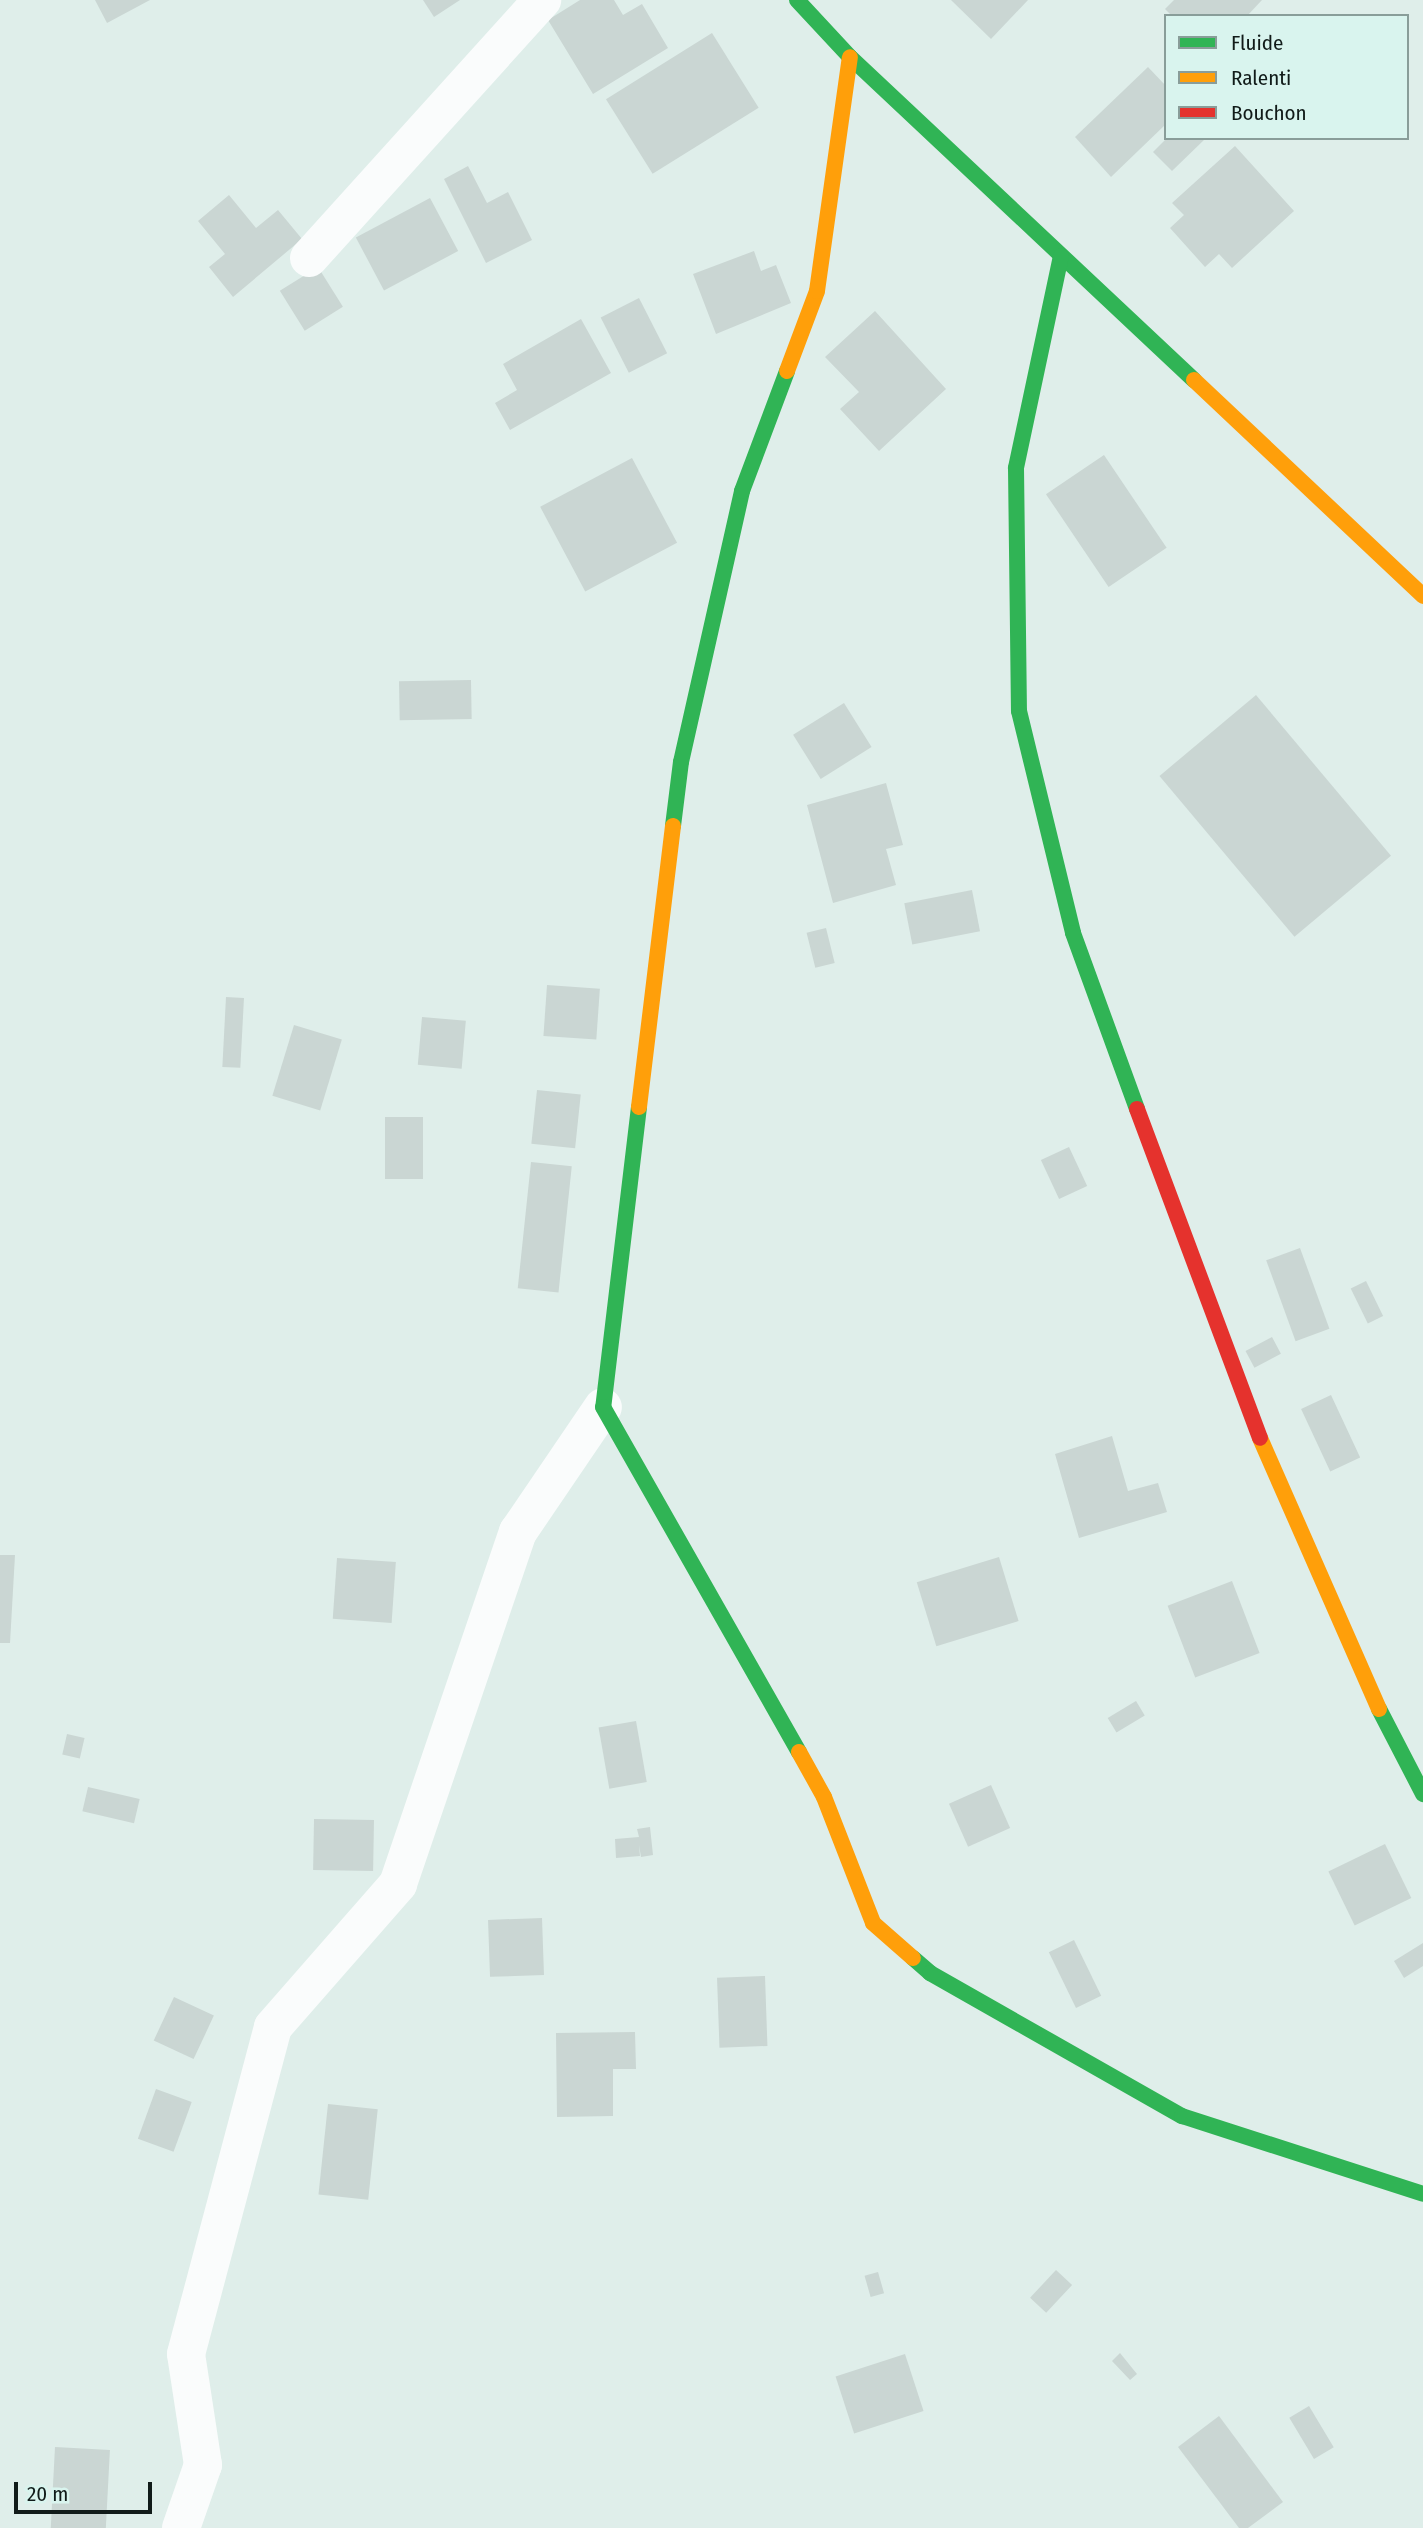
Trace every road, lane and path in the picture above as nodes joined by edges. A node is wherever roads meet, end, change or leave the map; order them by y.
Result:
1 (542, 0) edge
2 (797, 0) edge
3 (850, 57) junction
4 (1061, 256) junction
5 (310, 257) dead end
6 (1423, 596) edge
7 (603, 1407) junction
8 (1423, 1794) edge
9 (1423, 2194) edge
10 (181, 2528) edge

1 - 5 street
2 - 3 street
3 - 4 street
3 - 7 street
4 - 6 street
4 - 8 street
7 - 9 street
7 - 10 street

